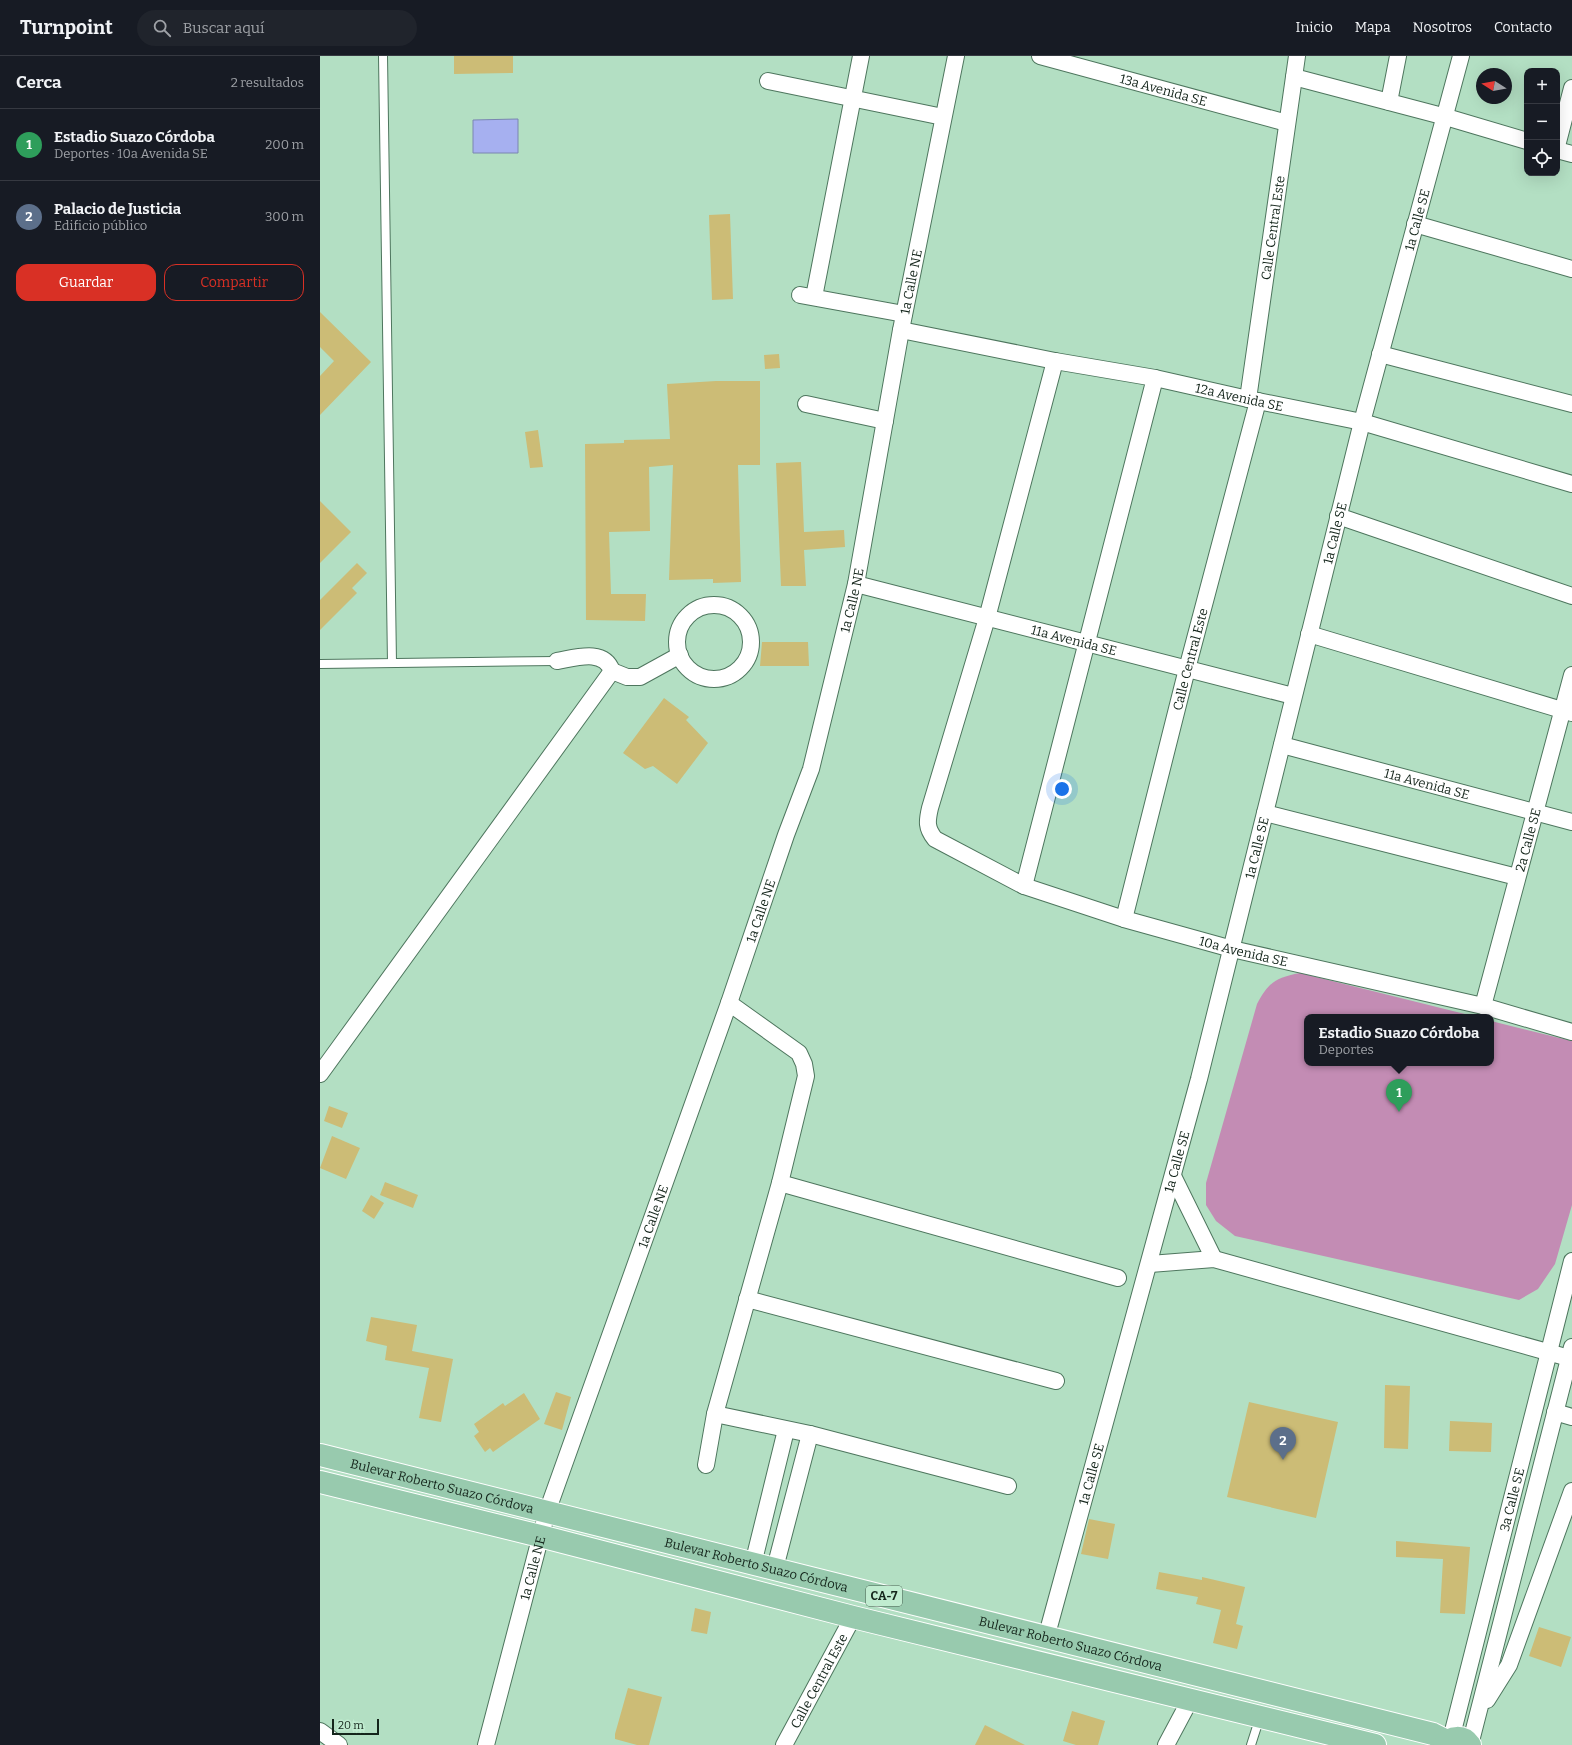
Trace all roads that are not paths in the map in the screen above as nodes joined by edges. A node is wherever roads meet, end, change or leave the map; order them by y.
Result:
1 (383, 56) edge
2 (861, 56) edge
3 (956, 56) edge
4 (1040, 56) edge
5 (1297, 56) edge
6 (1398, 56) edge
7 (1461, 56) edge
8 (1294, 77) junction
9 (768, 81) dead end
10 (1572, 88) edge
11 (853, 99) junction
12 (1388, 102) junction
13 (943, 117) junction
14 (1446, 117) junction
15 (1287, 123) junction
16 (1524, 140) edge
17 (1559, 140) edge
18 (1560, 151) edge
19 (1572, 154) edge
20 (1415, 224) junction
21 (1572, 269) edge
22 (904, 314) junction
23 (901, 330) junction
24 (1380, 354) junction
25 (1055, 361) junction
26 (1155, 378) junction
27 (1253, 400) junction
28 (806, 404) dead end
29 (1572, 404) edge
30 (885, 421) junction
31 (1362, 422) junction
32 (1572, 484) edge
33 (1338, 516) junction
34 (856, 584) junction
35 (1572, 596) edge
36 (987, 618) junction
37 (1309, 634) junction
38 (1086, 644) junction
39 (680, 655) junction
40 (557, 661) joint
41 (392, 663) junction
42 (320, 664) edge
43 (1187, 669) junction
44 (612, 671) junction
45 (1572, 675) edge
46 (1293, 696) junction
47 (1567, 712) edge
48 (1282, 745) junction
49 (1535, 811) junction
50 (1265, 813) junction
51 (1572, 822) edge
52 (1517, 877) junction
53 (1024, 886) junction
54 (1124, 919) junction
55 (1232, 949) junction
56 (729, 1003) junction
57 (1483, 1006) junction
58 (1572, 1032) edge
59 (320, 1074) edge
60 (1173, 1176) junction
61 (780, 1183) junction
62 (1214, 1259) junction
63 (1572, 1261) edge
64 (1150, 1264) junction
65 (1118, 1278) dead end
66 (747, 1299) junction
67 (1549, 1353) junction
68 (1570, 1353) edge
69 (1056, 1381) dead end
70 (1555, 1412) junction
71 (715, 1414) junction
72 (1572, 1417) edge
73 (786, 1430) junction
74 (810, 1434) junction
75 (320, 1455) edge
76 (706, 1465) dead end
77 (320, 1482) edge
78 (1008, 1486) dead end
79 (1572, 1491) edge
80 (547, 1512) junction
81 (540, 1536) junction
82 (753, 1564) junction
83 (775, 1568) junction
84 (853, 1617) junction
85 (1046, 1638) junction
86 (1190, 1700) junction
87 (1478, 1713) junction
88 (1260, 1717) junction
89 (320, 1731) edge
90 (1456, 1743) edge
91 (339, 1745) edge
92 (486, 1745) edge
93 (784, 1745) edge
94 (1166, 1745) edge
95 (1251, 1745) edge
96 (1375, 1745) edge

1 - 41 lane
2 - 11 street
3 - 13 street, 1a Calle NE
4 - 15 street, 13a Avenida SE
5 - 8 street, Calle Central Este
6 - 12 street
7 - 14 street, 1a Calle SE
8 - 12 street
8 - 15 street, Calle Central Este
9 - 11 street
10 - 17 street
11 - 13 street
11 - 22 street
12 - 14 street
13 - 22 street, 1a Calle NE
14 - 16 street
14 - 20 street, 1a Calle SE
15 - 27 street, Calle Central Este
18 - 19 street
20 - 21 street
20 - 24 street, 1a Calle SE
22 - 23 street, 1a Calle NE
23 - 25 street, 12a Avenida SE
23 - 30 street, 1a Calle NE
24 - 29 street
24 - 31 street, 1a Calle SE
25 - 26 street, 12a Avenida SE
25 - 36 street
26 - 27 street, 12a Avenida SE
26 - 38 street
27 - 31 street, 12a Avenida SE
27 - 43 street, Calle Central Este
28 - 30 street
30 - 34 street, 1a Calle NE
31 - 32 street, 12a Avenida SE
31 - 33 street, 1a Calle SE
33 - 35 street
33 - 37 street, 1a Calle SE
34 - 36 street, 11a Avenida SE
34 - 56 street, 1a Calle NE
36 - 38 street, 11a Avenida SE
36 - 53 street, 10a Avenida SE
37 - 46 street, 1a Calle SE
37 - 47 street
38 - 43 street, 11a Avenida SE
38 - 53 street
39 - 39 street
39 - 44 street
40 - 41 lane
40 - 44 street
41 - 42 lane
43 - 46 street, 11a Avenida SE
43 - 54 street, Calle Central Este
44 - 59 street
45 - 47 street, 2a Calle SE
46 - 48 street, 1a Calle SE
47 - 49 street, 2a Calle SE
48 - 49 street, 11a Avenida SE
48 - 50 street, 1a Calle SE
49 - 51 street, 11a Avenida SE
49 - 52 street, 2a Calle SE
50 - 52 street
50 - 55 street, 1a Calle SE
52 - 57 street, 2a Calle SE
53 - 54 street, 10a Avenida SE
54 - 55 street, 10a Avenida SE
55 - 57 street, 10a Avenida SE
55 - 60 street, 1a Calle SE
56 - 61 street
56 - 80 street, 1a Calle NE
57 - 58 street, 10a Avenida SE
60 - 62 street
60 - 64 street, 1a Calle SE
61 - 65 street
61 - 66 street
62 - 64 street
62 - 67 street
63 - 67 street, 3a Calle SE
64 - 85 street, 1a Calle SE
66 - 69 street
66 - 71 street
67 - 68 street
67 - 90 street, 3a Calle SE
68 - 70 street, 3a Calle SE
70 - 72 street
70 - 87 street, 3a Calle SE
71 - 73 street
71 - 76 street
73 - 74 street
73 - 82 street
74 - 78 street
74 - 83 street
75 - 80 main road, Bulevar Roberto Suazo Córdova / CA-7
77 - 81 main road, Bulevar Roberto Suazo Córdova / CA-7
79 - 87 street, 3a Calle SE
80 - 81 street, 1a Calle NE
80 - 82 main road, Bulevar Roberto Suazo Córdova / CA-7
81 - 84 main road, Bulevar Roberto Suazo Córdova / CA-7
81 - 92 street, 1a Calle NE
82 - 83 main road, Bulevar Roberto Suazo Córdova / CA-7
83 - 85 main road, Bulevar Roberto Suazo Córdova / CA-7
84 - 86 main road, Bulevar Roberto Suazo Córdova / CA-7
84 - 93 street, Calle Central Este
85 - 90 main road, Bulevar Roberto Suazo Córdova / CA-7
86 - 88 main road, Bulevar Roberto Suazo Córdova / CA-7
86 - 94 street
87 - 90 street, 3a Calle SE
88 - 95 lane
88 - 96 main road, Bulevar Roberto Suazo Córdova / CA-7
89 - 91 street

